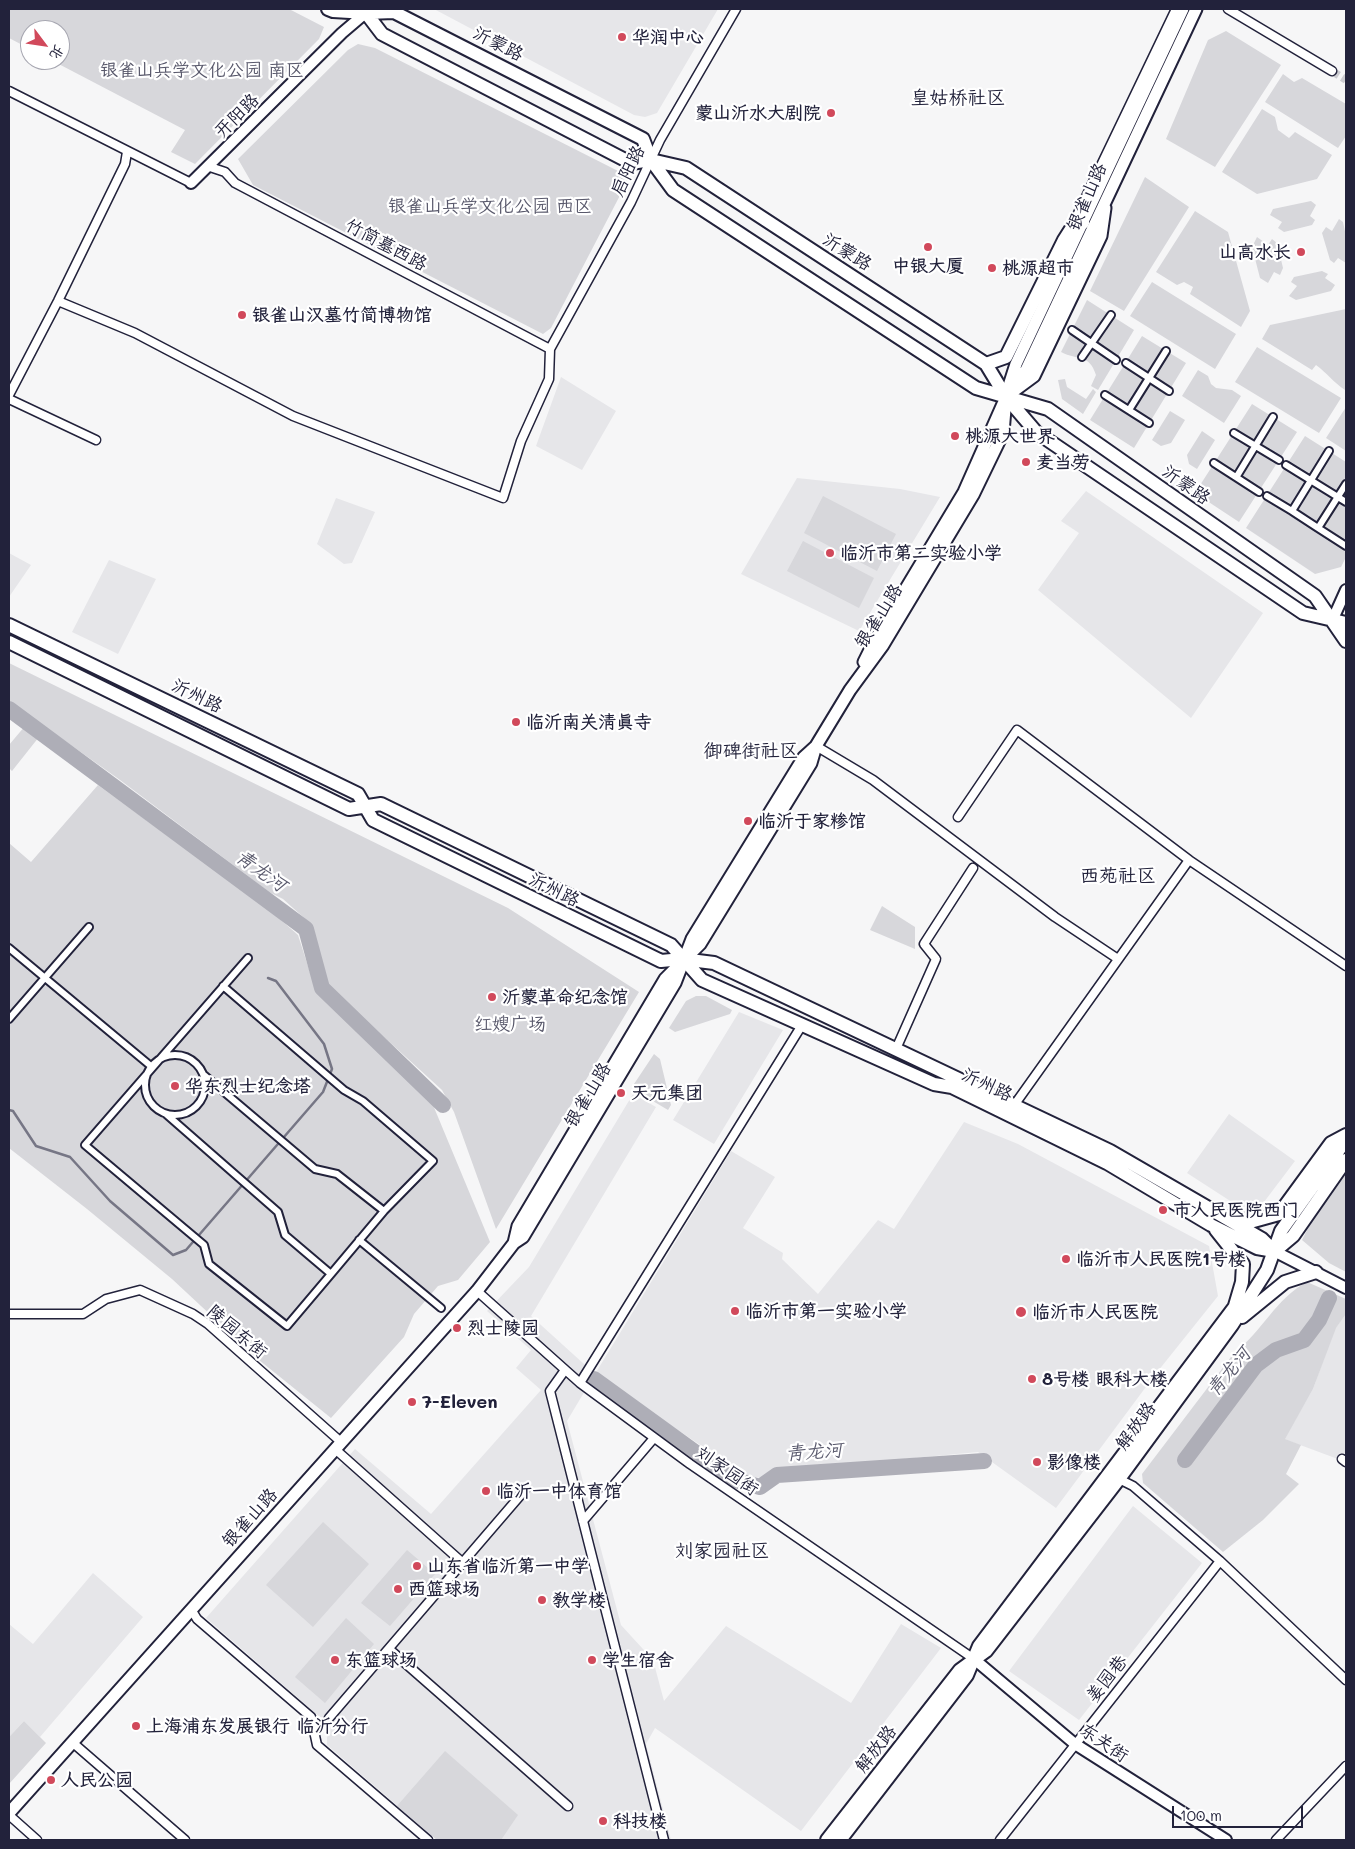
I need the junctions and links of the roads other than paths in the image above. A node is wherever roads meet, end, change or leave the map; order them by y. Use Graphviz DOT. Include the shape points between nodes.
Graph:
graph roads {
  1 [pos="328,9"];
  2 [pos="736,9"];
  3 [pos="1176,9"];
  4 [pos="1183,9"];
  5 [pos="1196,9"];
  6 [pos="1201,9"];
  7 [pos="1228,9"];
  8 [pos="367,10"];
  9 [pos="1332,71"];
  10 [pos="9,91"];
  11 [pos="127,152"];
  12 [pos="651,160"];
  13 [pos="210,167"];
  14 [pos="191,183"];
  15 [pos="1109,190"];
  16 [pos="1083,223"];
  17 [pos="1071,229"];
  18 [pos="1100,236"];
  19 [pos="58,301"];
  20 [pos="1111,315"];
  21 [pos="1072,330"];
  22 [pos="1092,344"];
  23 [pos="550,349"];
  24 [pos="1166,351"];
  25 [pos="1082,357"];
  26 [pos="1116,360"];
  27 [pos="1126,363"];
  28 [pos="986,364"];
  29 [pos="1148,378"];
  30 [pos="1168,391"];
  31 [pos="9,395"];
  32 [pos="1105,395"];
  33 [pos="1006,397"];
  34 [pos="9,399"];
  35 [pos="1128,410"];
  36 [pos="1273,418"];
  37 [pos="1149,423"];
  38 [pos="1234,433"];
  39 [pos="96,440"];
  40 [pos="1256,446"];
  41 [pos="1329,452"];
  42 [pos="1279,460"];
  43 [pos="1214,463"];
  44 [pos="1286,465"];
  45 [pos="1237,476"];
  46 [pos="1311,481"];
  47 [pos="1346,484"];
  48 [pos="1259,492"];
  49 [pos="1267,496"];
  50 [pos="1338,498"];
  51 [pos="1346,502"];
  52 [pos="1292,511"];
  53 [pos="1318,528"];
  54 [pos="1346,546"];
  55 [pos="1346,590"];
  56 [pos="1346,606"];
  57 [pos="1332,621"];
  58 [pos="1346,623"];
  59 [pos="9,625"];
  60 [pos="1346,641"];
  61 [pos="9,642"];
  62 [pos="816,746"];
  63 [pos="365,805"];
  64 [pos="958,817"];
  65 [pos="1189,860"];
  66 [pos="973,868"];
  67 [pos="89,927"];
  68 [pos="9,948"];
  69 [pos="248,958"];
  70 [pos="682,959"];
  71 [pos="1118,959"];
  72 [pos="1345,963"];
  73 [pos="45,978"];
  74 [pos="223,986"];
  75 [pos="9,1019"];
  76 [pos="802,1025"];
  77 [pos="896,1048"];
  78 [pos="152,1067"];
  79 [pos="204,1075"];
  80 [pos="1016,1104"];
  81 [pos="166,1114"];
  82 [pos="1346,1134"];
  83 [pos="1346,1140"];
  84 [pos="1346,1160"];
  85 [pos="1212,1209"];
  86 [pos="384,1211"];
  87 [pos="1211,1225"];
  88 [pos="359,1240"];
  89 [pos="1274,1251"];
  90 [pos="1316,1272"];
  91 [pos="331,1274"];
  92 [pos="1346,1288"];
  93 [pos="477,1291"];
  94 [pos="441,1308"];
  95 [pos="1234,1308"];
  96 [pos="9,1314"];
  97 [pos="1232,1326"];
  98 [pos="565,1370"];
  99 [pos="580,1383"];
  100 [pos="654,1438"];
  101 [pos="338,1446"];
  102 [pos="1119,1478"];
  103 [pos="525,1490"];
  104 [pos="583,1520"];
  105 [pos="1220,1561"];
  106 [pos="463,1563"];
  107 [pos="191,1610"];
  108 [pos="388,1649"];
  109 [pos="974,1659"];
  110 [pos="1346,1680"];
  111 [pos="328,1718"];
  112 [pos="72,1742"];
  113 [pos="1075,1744"];
  114 [pos="1346,1766"];
  115 [pos="568,1806"];
  116 [pos="9,1814"];
  117 [pos="37,1840"];
  118 [pos="185,1840"];
  119 [pos="428,1840"];
  120 [pos="664,1840"];
  121 [pos="828,1840"];
  122 [pos="840,1840"];
  123 [pos="1000,1840"];
  124 [pos="1226,1840"];
  125 [pos="1276,1840"];
  1 -- 8 [label="main road, 沂蒙路"];
  2 -- 12 [label="street, 启阳路"];
  3 -- 17 [label="street"];
  4 -- 16 [label="main road, 银雀山路"];
  5 -- 15 [label="main road, 银雀山路"];
  6 -- 18 [label="street" via="1109,205"];
  7 -- 9 [label="street"];
  8 -- 12 [label="main road, 沂蒙路" via="394,12 643,140"];
  8 -- 12 [label="main road, 沂蒙路" via="382,34 631,163"];
  8 -- 13 [label="street, 开阳路"];
  10 -- 11 [label="street"];
  11 -- 14 [label="street"];
  11 -- 19 [label="street" via="125,164"];
  12 -- 23 [label="street, 启阳路"];
  12 -- 28 [label="main road, 沂蒙路" via="686,168"];
  12 -- 33 [label="main road, 沂蒙路" via="673,190 976,388"];
  13 -- 14 [label="street, 开阳路"];
  13 -- 23 [label="street, 竹简墓西路" via="225,172 235,183"];
  15 -- 18 [label="main road"];
  15 -- 33 [label="main road, 银雀山路" via="1026,370"];
  16 -- 17 [label="main road"];
  16 -- 33 [label="main road, 银雀山路" via="1016,364"];
  17 -- 28 [label="main road" via="1011,350 1006,357"];
  18 -- 33 [label="main road" via="1034,376"];
  19 -- 23 [label="street" via="135,333 294,416 503,498 520,441 549,379"];
  19 -- 31 [label="street"];
  20 -- 22 [label="street"];
  21 -- 22 [label="street"];
  22 -- 25 [label="street"];
  22 -- 26 [label="street"];
  24 -- 29 [label="street"];
  27 -- 29 [label="street"];
  28 -- 33 [label="main road, 沂蒙路"];
  29 -- 30 [label="street"];
  29 -- 35 [label="street"];
  32 -- 35 [label="street"];
  33 -- 57 [label="main road, 沂蒙路" via="1036,432 1303,613"];
  33 -- 57 [label="main road, 沂蒙路" via="1048,409 1315,596"];
  33 -- 62 [label="main road, 银雀山路" via="964,492"];
  34 -- 39 [label="street"];
  35 -- 37 [label="street"];
  36 -- 40 [label="street"];
  38 -- 40 [label="street"];
  40 -- 42 [label="street"];
  40 -- 45 [label="street"];
  41 -- 46 [label="street"];
  43 -- 45 [label="street"];
  44 -- 46 [label="street"];
  45 -- 48 [label="street"];
  46 -- 50 [label="street"];
  46 -- 52 [label="street"];
  47 -- 50 [label="street"];
  49 -- 52 [label="street"];
  50 -- 51 [label="street"];
  50 -- 53 [label="street"];
  52 -- 53 [label="street"];
  53 -- 54 [label="street"];
  55 -- 57 [label="street"];
  56 -- 57 [label="street"];
  57 -- 58 [label="main road, 沂蒙路"];
  57 -- 60 [label="main road, 沂蒙路"];
  59 -- 63 [label="main road, 沂州路" via="358,794"];
  61 -- 63 [label="main road, 沂州路" via="349,809"];
  62 -- 70 [label="main road, 银雀山路" via="811,763 700,944"];
  62 -- 71 [label="street" via="873,780 1055,917"];
  63 -- 70 [label="main road, 沂州路" via="380,804 671,945"];
  63 -- 70 [label="main road, 沂州路" via="373,820 661,961"];
  64 -- 65 [label="street" via="1017,730"];
  65 -- 71 [label="street"];
  65 -- 72 [label="street"];
  66 -- 77 [label="street" via="924,944 936,958"];
  67 -- 73 [label="street"];
  68 -- 73 [label="street"];
  69 -- 74 [label="street"];
  70 -- 76 [label="main road, 沂州路" via="702,980"];
  70 -- 77 [label="main road, 沂州路" via="714,963"];
  70 -- 93 [label="main road, 银雀山路" via="665,979 518,1226 514,1243"];
  71 -- 80 [label="street"];
  73 -- 75 [label="street"];
  73 -- 78 [label="street"];
  74 -- 78 [label="street"];
  74 -- 86 [label="street" via="344,1090 364,1101 434,1161"];
  76 -- 87 [label="main road, 沂州路" via="997,1109 1107,1163"];
  76 -- 99 [label="street"];
  77 -- 80 [label="main road, 沂州路"];
  78 -- 79 [label="street" via="160,1060 177,1055 193,1061"];
  78 -- 81 [label="street" via="146,1083 147,1093 151,1102"];
  78 -- 91 [label="street" via="85,1145 204,1245 209,1264 287,1326"];
  79 -- 81 [label="street" via="205,1088 200,1102 185,1113"];
  79 -- 86 [label="street" via="316,1169 338,1174"];
  80 -- 85 [label="main road, 沂州路" via="1110,1151"];
  81 -- 91 [label="street" via="278,1212 285,1235"];
  82 -- 85 [label="main road" via="1331,1143 1279,1214 1250,1222"];
  83 -- 89 [label="main road, 解放路" via="1281,1230"];
  84 -- 89 [label="main road, 解放路" via="1293,1236"];
  85 -- 89 [label="main road, 沂州路" via="1262,1239"];
  86 -- 88 [label="street"];
  87 -- 89 [label="main road, 沂州路" via="1256,1248"];
  87 -- 95 [label="main road" via="1243,1264 1242,1282"];
  88 -- 91 [label="street"];
  88 -- 94 [label="street"];
  89 -- 90 [label="street, 沂州路"];
  89 -- 95 [label="main road, 解放路"];
  89 -- 97 [label="main road, 解放路" via="1267,1270"];
  90 -- 92 [label="street, 沂州路"];
  90 -- 97 [label="main road" via="1284,1282"];
  93 -- 98 [label="street, 刘家园街"];
  93 -- 101 [label="main road, 银雀山路"];
  95 -- 109 [label="main road, 解放路" via="979,1646"];
  96 -- 101 [label="street, 陵园东街" via="83,1314 106,1299 140,1290 208,1324"];
  97 -- 102 [label="main road, 解放路"];
  98 -- 99 [label="street, 刘家园街"];
  98 -- 104 [label="street" via="550,1391"];
  99 -- 100 [label="street, 刘家园街"];
  100 -- 104 [label="street"];
  100 -- 109 [label="street, 刘家园街"];
  101 -- 106 [label="street, 陵园东街"];
  101 -- 107 [label="main road, 银雀山路"];
  102 -- 105 [label="street" via="1133,1486"];
  102 -- 109 [label="main road, 解放路" via="986,1651"];
  103 -- 106 [label="street"];
  104 -- 120 [label="street"];
  105 -- 110 [label="street"];
  105 -- 113 [label="street, 姜园巷"];
  106 -- 108 [label="street"];
  107 -- 112 [label="main road, 银雀山路"];
  107 -- 119 [label="street" via="197,1619 311,1717 317,1745"];
  108 -- 111 [label="street"];
  108 -- 115 [label="street"];
  109 -- 113 [label="street, 东关街"];
  109 -- 121 [label="main road, 解放路" via="960,1670"];
  109 -- 122 [label="main road, 解放路" via="967,1675"];
  112 -- 116 [label="main road, 银雀山路"];
  112 -- 118 [label="street"];
  113 -- 123 [label="street, 姜园巷"];
  113 -- 124 [label="street, 东关街"];
  114 -- 125 [label="street"];
  116 -- 117 [label="street"];
}
